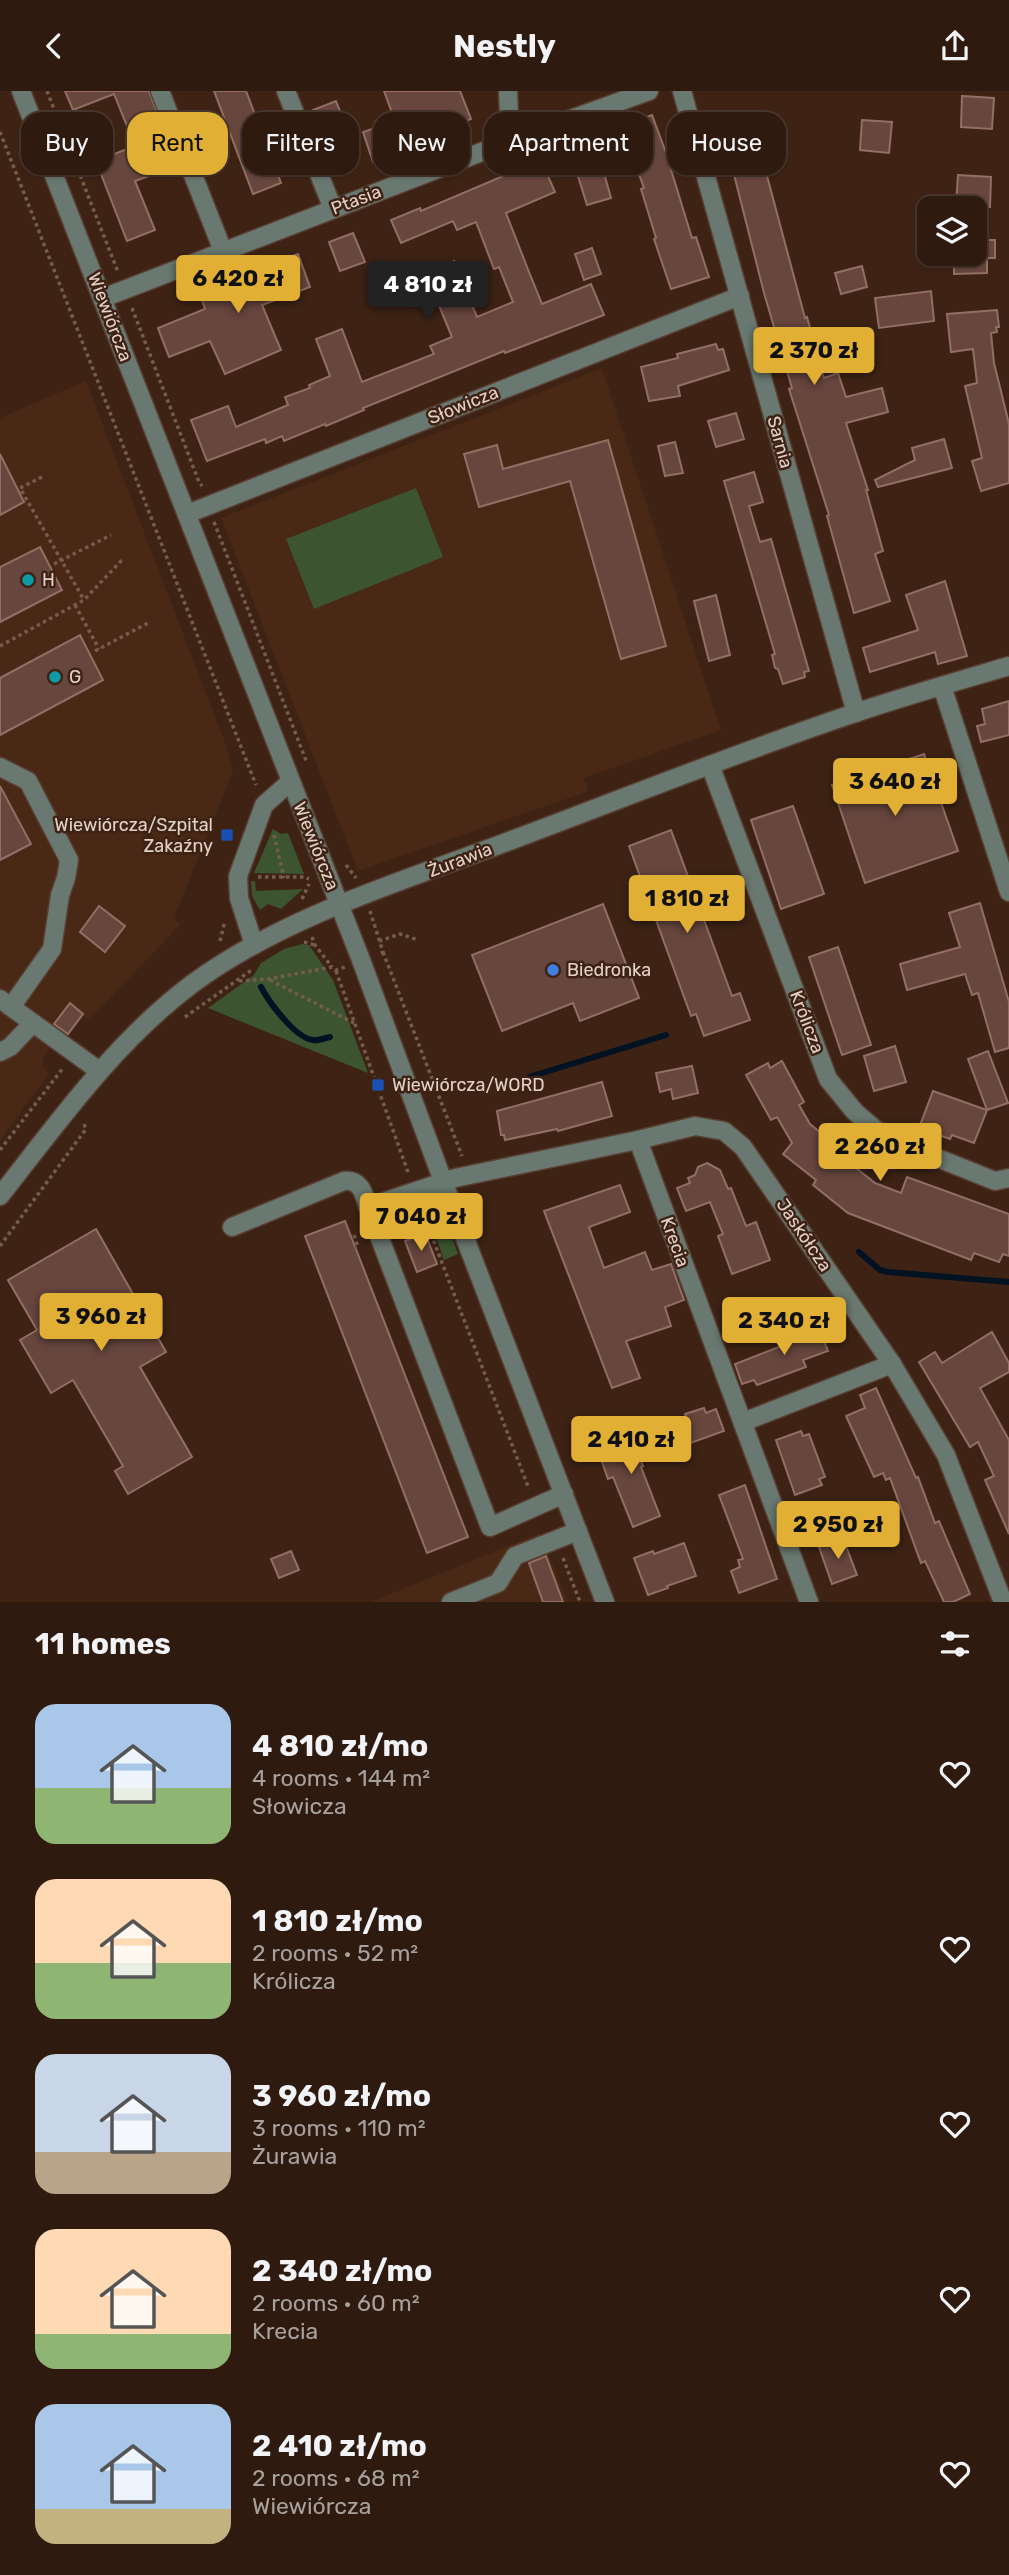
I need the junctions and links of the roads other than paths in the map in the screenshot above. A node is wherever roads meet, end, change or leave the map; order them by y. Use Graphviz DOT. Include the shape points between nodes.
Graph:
graph roads {
  1 [pos="21,91"];
  2 [pos="160,91"];
  3 [pos="286,91"];
  4 [pos="508,91"];
  5 [pos="649,91"];
  6 [pos="682,91"];
  7 [pos="509,112"];
  8 [pos="591,112"];
  9 [pos="484,151"];
  10 [pos="333,209"];
  11 [pos="223,251"];
  12 [pos="740,296"];
  13 [pos="103,298"];
  14 [pos="187,514"];
  15 [pos="1009,666"];
  16 [pos="942,686"];
  17 [pos="856,713"];
  18 [pos="710,765"];
  19 [pos="0,767"];
  20 [pos="290,782"];
  21 [pos="1009,892"];
  22 [pos="339,905"];
  23 [pos="254,945"];
  24 [pos="5,1003"];
  25 [pos="33,1023"];
  26 [pos="0,1052"];
  27 [pos="98,1070"];
  28 [pos="638,1140"];
  29 [pos="1009,1178"];
  30 [pos="443,1181"];
  31 [pos="0,1196"];
  32 [pos="368,1207"];
  33 [pos="232,1227"];
  34 [pos="892,1363"];
  35 [pos="743,1422"];
  36 [pos="564,1494"];
  37 [pos="578,1531"];
  38 [pos="451,1602"];
  39 [pos="606,1602"];
  40 [pos="809,1602"];
  41 [pos="1003,1602"];
  1 -- 13 [label="street, Wiewiórcza"];
  2 -- 11 [label="street"];
  3 -- 10 [label="street"];
  4 -- 7 [label="street"];
  5 -- 8 [label="street, Ptasia"];
  6 -- 12 [label="street, Sarnia"];
  9 -- 10 [label="street, Ptasia"];
  10 -- 11 [label="street, Ptasia"];
  11 -- 13 [label="street, Ptasia"];
  12 -- 14 [label="street, Słowicza"];
  12 -- 17 [label="street, Sarnia"];
  13 -- 14 [label="street, Wiewiórcza"];
  14 -- 20 [label="street, Wiewiórcza"];
  15 -- 16 [label="street, Żurawia"];
  16 -- 17 [label="street, Żurawia"];
  16 -- 21 [label="street"];
  17 -- 18 [label="street, Żurawia"];
  18 -- 22 [label="street, Żurawia"];
  18 -- 29 [label="street, Królicza" via="828,1079 876,1130 995,1181"];
  19 -- 24 [label="street" via="27,781 69,860 52,949"];
  20 -- 22 [label="street, Wiewiórcza"];
  20 -- 23 [label="street" via="264,805 238,876 239,898"];
  22 -- 23 [label="street, Żurawia"];
  22 -- 30 [label="street, Wiewiórcza"];
  23 -- 27 [label="street, Żurawia" via="175,998"];
  24 -- 25 [label="street"];
  25 -- 26 [label="street"];
  25 -- 27 [label="street"];
  27 -- 31 [label="street, Żurawia"];
  28 -- 30 [label="street, Jaskółcza"];
  28 -- 34 [label="street, Jaskółcza" via="695,1126 724,1131 743,1147"];
  28 -- 35 [label="street, Krecia"];
  30 -- 32 [label="street, Jaskółcza"];
  30 -- 36 [label="street, Wiewiórcza"];
  32 -- 33 [label="street" via="358,1183 351,1180"];
  32 -- 36 [label="street" via="490,1527"];
  34 -- 35 [label="street"];
  34 -- 41 [label="street, Jaskółcza" via="946,1455"];
  35 -- 40 [label="street, Krecia"];
  36 -- 37 [label="street, Wiewiórcza"];
  37 -- 38 [label="street" via="515,1556 499,1583"];
  37 -- 39 [label="street, Wiewiórcza"];
}
